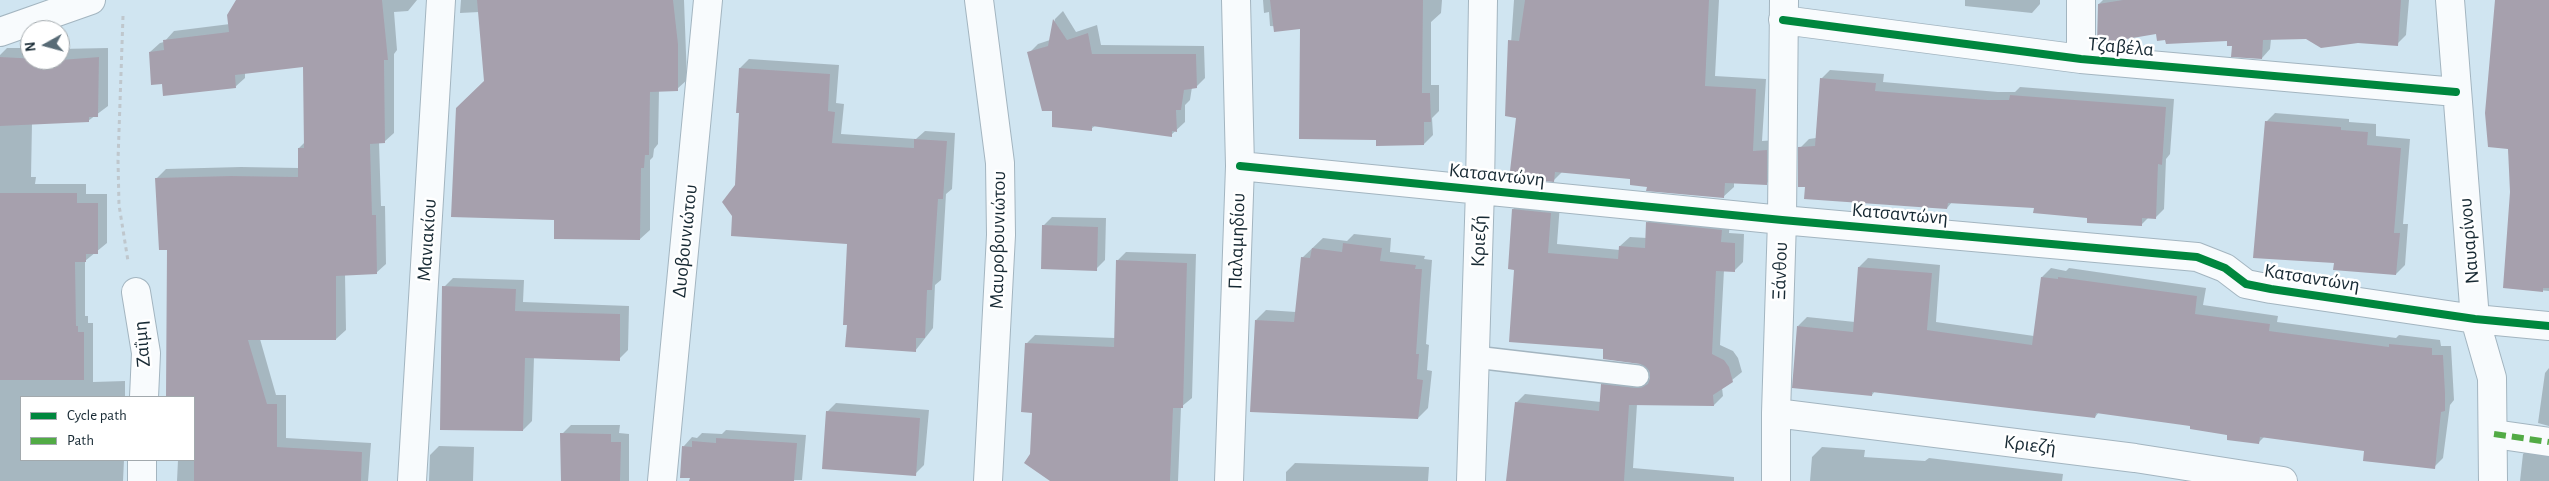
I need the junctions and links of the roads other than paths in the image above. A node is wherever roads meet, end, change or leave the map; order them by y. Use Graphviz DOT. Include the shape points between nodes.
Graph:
graph roads {
  1 [pos="91,0"];
  2 [pos="441,0"];
  3 [pos="708,0"];
  4 [pos="1236,0"];
  5 [pos="1483,0"];
  6 [pos="2081,0"];
  7 [pos="2450,0"];
  8 [pos="986,2"];
  9 [pos="1784,10"];
  10 [pos="0,32"];
  11 [pos="2081,60"];
  12 [pos="2456,92"];
  13 [pos="1240,166"];
  14 [pos="1480,189"];
  15 [pos="1782,220"];
  16 [pos="136,292"];
  17 [pos="2475,319"];
  18 [pos="2549,326"];
  19 [pos="1475,357"];
  20 [pos="1638,376"];
  21 [pos="144,396"];
  22 [pos="1776,413"];
  23 [pos="2494,434"];
  24 [pos="2549,442"];
  25 [pos="142,461"];
  26 [pos="142,481"];
  27 [pos="412,481"];
  28 [pos="662,481"];
  29 [pos="988,481"];
  30 [pos="1229,481"];
  31 [pos="1471,481"];
  32 [pos="1776,481"];
  33 [pos="2283,481"];
  34 [pos="2492,481"];
  1 -- 10 [label="street"];
  2 -- 27 [label="street, Μανιακίου"];
  3 -- 28 [label="street, Δυοβουνιώτου"];
  4 -- 13 [label="street, Παλαμηδίου"];
  5 -- 14 [label="street, Κριεζή"];
  6 -- 11 [label="street"];
  7 -- 12 [label="street, Ναυαρίνου"];
  8 -- 29 [label="street, Μαυροβουνιώτου" via="1000,163 1001,235"];
  9 -- 11 [label="street, Τζαβέλα"];
  9 -- 15 [label="street, Ξάνθου"];
  11 -- 12 [label="street, Τζαβέλα"];
  12 -- 17 [label="street, Ναυαρίνου"];
  13 -- 14 [label="street, Κατσαντώνη"];
  13 -- 30 [label="street, Παλαμηδίου"];
  14 -- 15 [label="street, Κατσαντώνη"];
  14 -- 19 [label="street, Κριεζή"];
  15 -- 17 [label="street, Κατσαντώνη" via="2197,257 2225,268 2246,284 2271,290"];
  15 -- 22 [label="street, Ξάνθου"];
  16 -- 21 [label="street, Ζαΐμη" via="146,353"];
  17 -- 18 [label="street, Κατσαντώνη"];
  17 -- 23 [label="street, Ναυαρίνου" via="2492,378"];
  19 -- 20 [label="lane"];
  19 -- 31 [label="street, Κριεζή"];
  22 -- 32 [label="street, Ξάνθου"];
  22 -- 33 [label="street, Κριεζή" via="2135,458"];
  23 -- 24 [label="street"];
  23 -- 34 [label="street, Ναυαρίνου"];
  25 -- 26 [label="street"];
}
